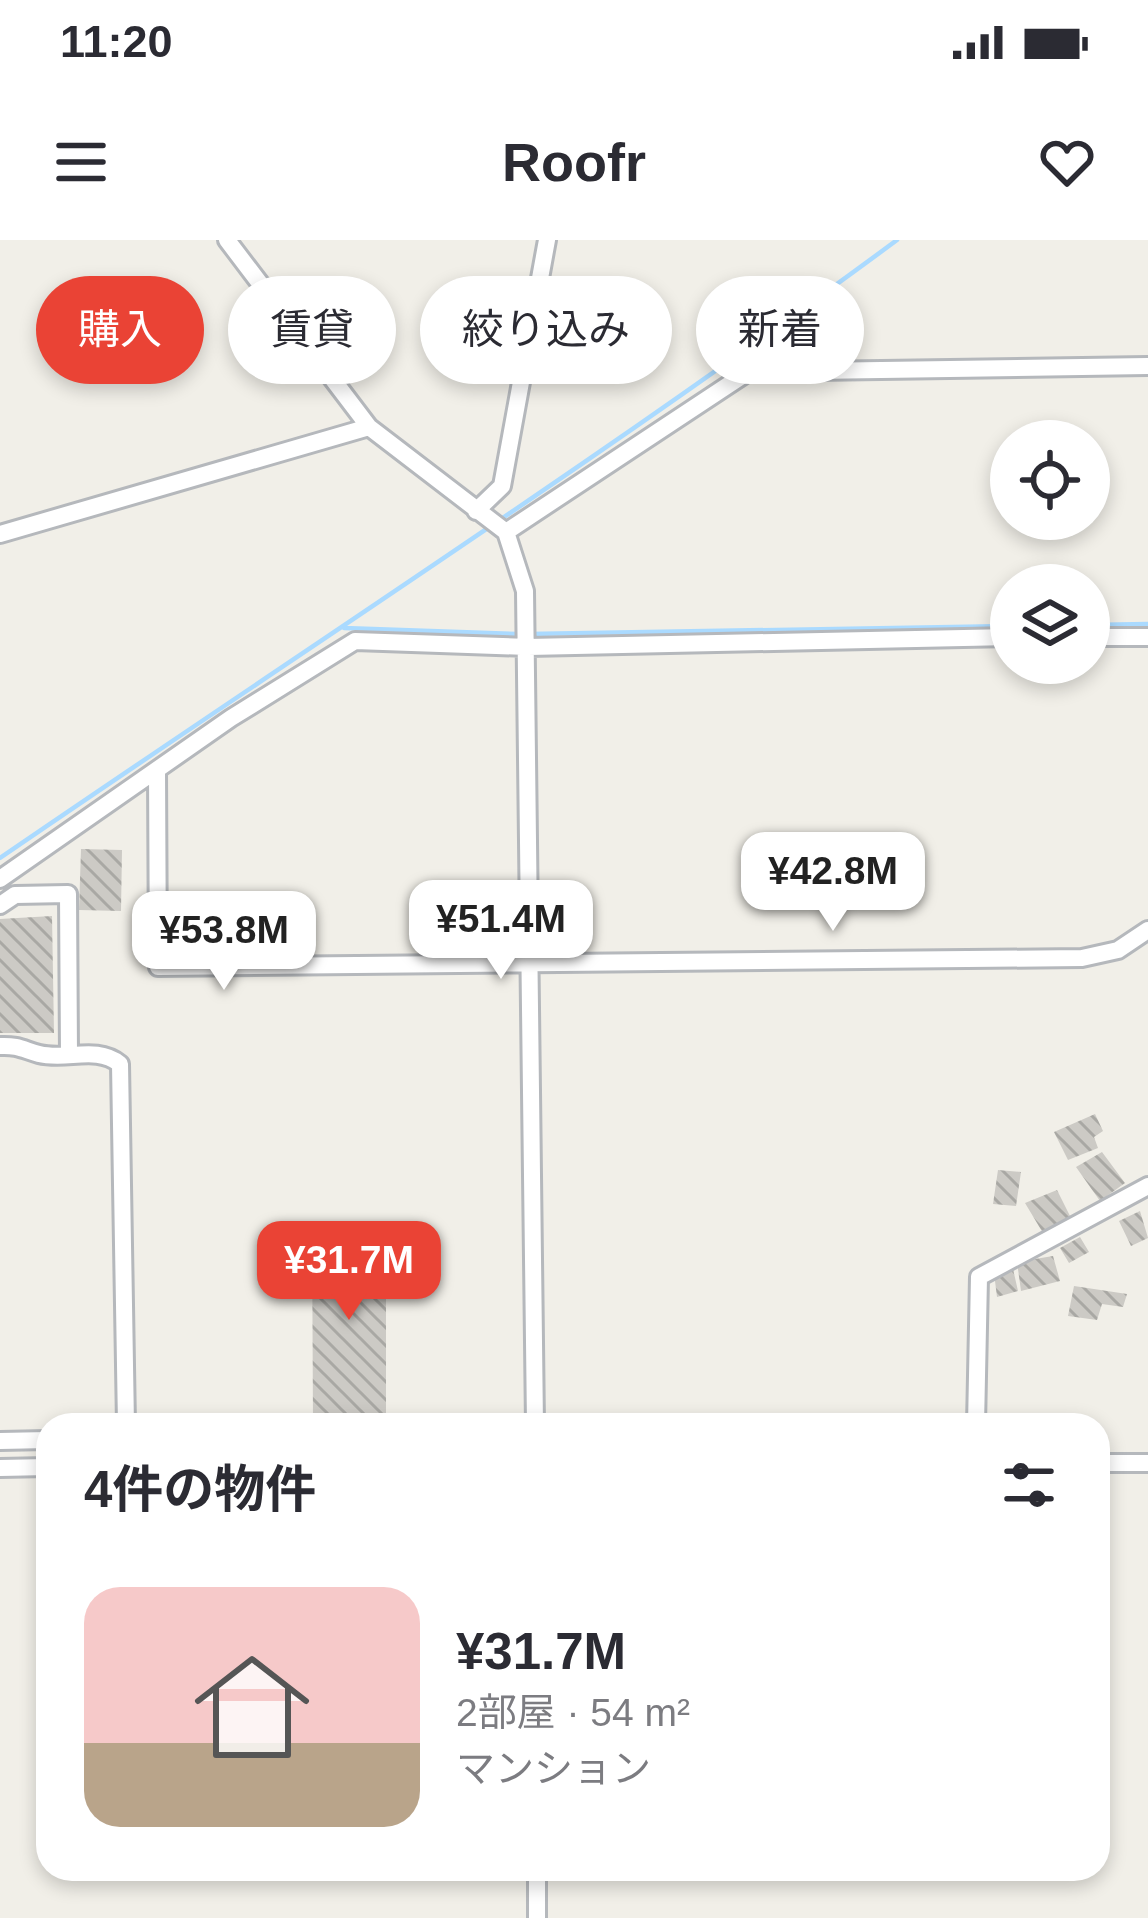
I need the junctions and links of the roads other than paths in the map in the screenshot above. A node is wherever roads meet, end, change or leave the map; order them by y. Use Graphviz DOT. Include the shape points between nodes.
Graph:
graph roads {
  1 [pos="227,240"];
  2 [pos="547,240"];
  3 [pos="1148,367"];
  4 [pos="368,427"];
  5 [pos="476,512"];
  6 [pos="506,532"];
  7 [pos="0,534"];
  8 [pos="1148,637"];
  9 [pos="990,638"];
  10 [pos="1110,638"];
  11 [pos="528,647"];
  12 [pos="157,771"];
  13 [pos="0,879"];
  14 [pos="0,905"];
  15 [pos="1148,930"];
  16 [pos="527,964"];
  17 [pos="0,1046"];
  18 [pos="69,1054"];
  19 [pos="1148,1186"];
  20 [pos="126,1413"];
  21 [pos="535,1413"];
  22 [pos="976,1413"];
  23 [pos="36,1440"];
  24 [pos="0,1441"];
  25 [pos="1110,1463"];
  26 [pos="1148,1463"];
  27 [pos="36,1467"];
  28 [pos="0,1468"];
  29 [pos="537,1881"];
  30 [pos="537,1918"];
  1 -- 4 [label="street"];
  2 -- 5 [label="street" via="502,486"];
  3 -- 6 [label="street" via="748,372"];
  4 -- 5 [label="street"];
  4 -- 7 [label="street"];
  5 -- 6 [label="street"];
  6 -- 11 [label="street" via="525,592"];
  8 -- 10 [label="street"];
  9 -- 11 [label="street"];
  11 -- 12 [label="street" via="355,641"];
  11 -- 16 [label="street"];
  12 -- 13 [label="street"];
  12 -- 16 [label="street" via="158,968"];
  14 -- 18 [label="street" via="15,895 68,894"];
  15 -- 16 [label="street" via="1118,950 1082,958"];
  16 -- 21 [label="street"];
  17 -- 18 [label="street"];
  18 -- 20 [label="street" via="108,1055 120,1064"];
  19 -- 22 [label="street" via="979,1277"];
  23 -- 24 [label="street"];
  25 -- 26 [label="street"];
  27 -- 28 [label="street"];
  29 -- 30 [label="street"];
}
